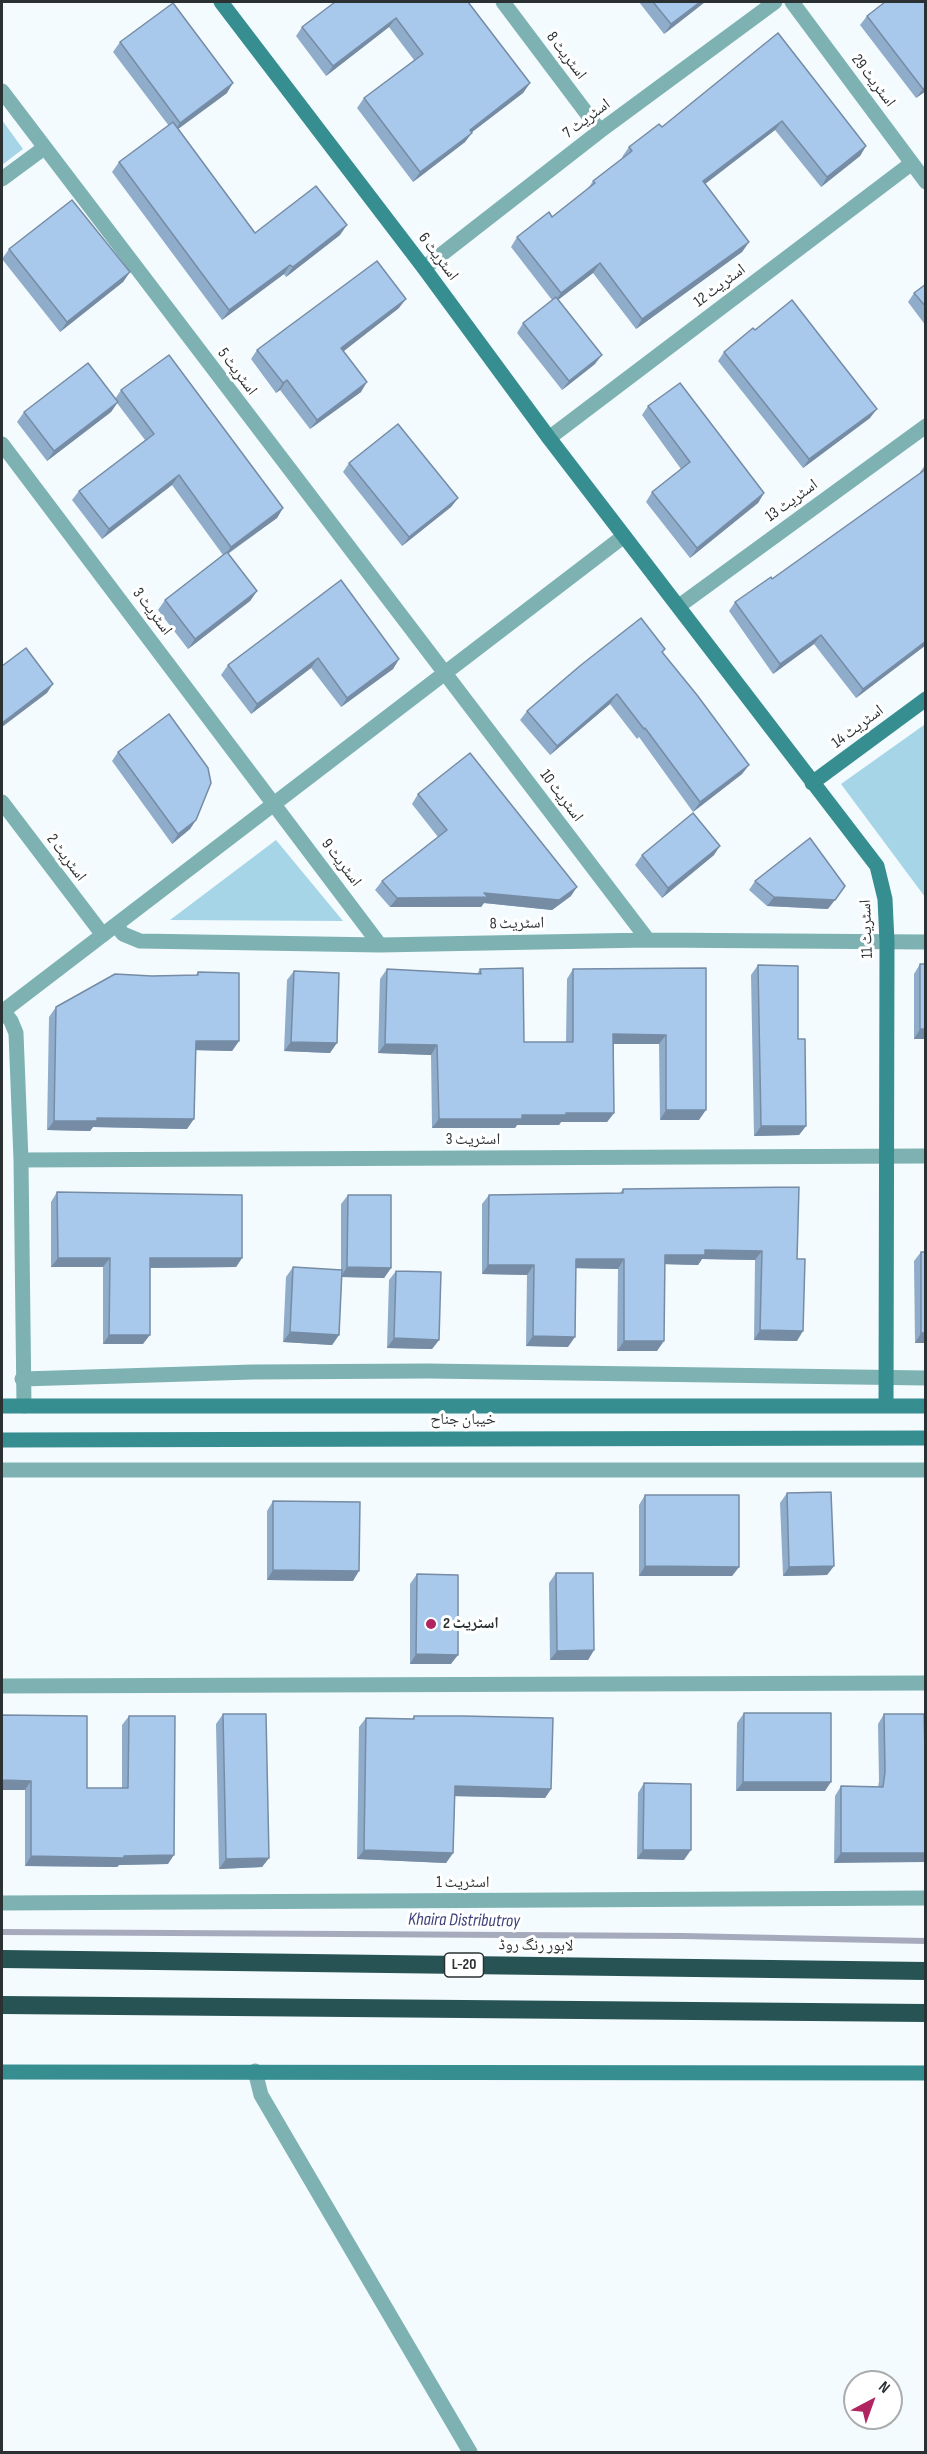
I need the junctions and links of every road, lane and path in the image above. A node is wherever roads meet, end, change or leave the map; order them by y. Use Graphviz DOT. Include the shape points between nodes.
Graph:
graph roads {
  1 [pos="221,2"];
  2 [pos="503,2"];
  3 [pos="775,2"];
  4 [pos="792,2"];
  5 [pos="2,92"];
  6 [pos="600,131"];
  7 [pos="44,148"];
  8 [pos="912,163"];
  9 [pos="2,179"];
  10 [pos="926,182"];
  11 [pos="424,268"];
  12 [pos="926,426"];
  13 [pos="549,438"];
  14 [pos="2,444"];
  15 [pos="624,536"];
  16 [pos="679,606"];
  17 [pos="445,674"];
  18 [pos="926,699"];
  19 [pos="812,783"];
  20 [pos="2,802"];
  21 [pos="273,802"];
  22 [pos="116,925"];
  23 [pos="103,935"];
  24 [pos="648,940"];
  25 [pos="887,942"];
  26 [pos="926,942"];
  27 [pos="380,945"];
  28 [pos="2,1012"];
  29 [pos="885,1156"];
  30 [pos="926,1156"];
  31 [pos="21,1160"];
  32 [pos="886,1377"];
  33 [pos="926,1378"];
  34 [pos="22,1379"];
  35 [pos="2,1406"];
  36 [pos="24,1406"];
  37 [pos="886,1406"];
  38 [pos="926,1406"];
  39 [pos="926,1438"];
  40 [pos="2,1440"];
  41 [pos="2,1470"];
  42 [pos="926,1470"];
  43 [pos="926,1683"];
  44 [pos="2,1686"];
  45 [pos="926,1898"];
  46 [pos="2,1903"];
  47 [pos="2,1959"];
  48 [pos="926,1971"];
  49 [pos="2,2005"];
  50 [pos="926,2013"];
  51 [pos="2,2072"];
  52 [pos="255,2072"];
  53 [pos="926,2073"];
  54 [pos="470,2452"];
  1 -- 11 [label="street, اسٹریٹ 6"];
  2 -- 6 [label="street, اسٹریٹ 8"];
  3 -- 6 [label="street, اسٹریٹ 7"];
  4 -- 8 [label="street, اسٹریٹ 29"];
  5 -- 7 [label="street, اسٹریٹ 5"];
  6 -- 11 [label="street, اسٹریٹ 7"];
  7 -- 9 [label="street"];
  7 -- 17 [label="street, اسٹریٹ 5"];
  8 -- 10 [label="street, اسٹریٹ 29"];
  8 -- 13 [label="street, اسٹریٹ 12"];
  11 -- 13 [label="street, اسٹریٹ 6"];
  12 -- 16 [label="street, اسٹریٹ 13"];
  13 -- 15 [label="street, اسٹریٹ 6"];
  14 -- 21 [label="street, اسٹریٹ 3"];
  15 -- 16 [label="street, اسٹریٹ 11"];
  15 -- 17 [label="street"];
  16 -- 19 [label="street, اسٹریٹ 11"];
  17 -- 21 [label="street"];
  17 -- 24 [label="street, اسٹریٹ 10"];
  18 -- 19 [label="street, اسٹریٹ 14"];
  19 -- 25 [label="street, اسٹریٹ 11" via="877,866 885,899"];
  20 -- 23 [label="street, اسٹریٹ 2"];
  21 -- 22 [label="street"];
  21 -- 27 [label="street, اسٹریٹ 9"];
  22 -- 23 [label="street"];
  22 -- 27 [label="street, اسٹریٹ 8" via="140,941"];
  23 -- 28 [label="street"];
  24 -- 25 [label="street, اسٹریٹ 8"];
  24 -- 27 [label="street, اسٹریٹ 8"];
  25 -- 26 [label="street, اسٹریٹ 8"];
  25 -- 29 [label="street, اسٹریٹ 11"];
  28 -- 31 [label="street" via="16,1033"];
  29 -- 30 [label="street, اسٹریٹ 3"];
  29 -- 31 [label="street, اسٹریٹ 3"];
  29 -- 32 [label="street, اسٹریٹ 11"];
  31 -- 34 [label="street"];
  32 -- 33 [label="street"];
  32 -- 34 [label="street" via="405,1371"];
  32 -- 37 [label="street, اسٹریٹ 11"];
  34 -- 36 [label="street"];
  35 -- 36 [label="street, خیبان جناح"];
  36 -- 37 [label="street, خیبان جناح"];
  37 -- 38 [label="street, خیبان جناح"];
  39 -- 40 [label="street, خیبان جناح"];
  41 -- 42 [label="street"];
  43 -- 44 [label="street"];
  45 -- 46 [label="street, اسٹریٹ 1"];
  47 -- 48 [label="highway, لاہور رنگ روڈ / L-20"];
  49 -- 50 [label="highway"];
  51 -- 52 [label="street"];
  52 -- 53 [label="street"];
  52 -- 54 [label="street" via="261,2096"];
}
